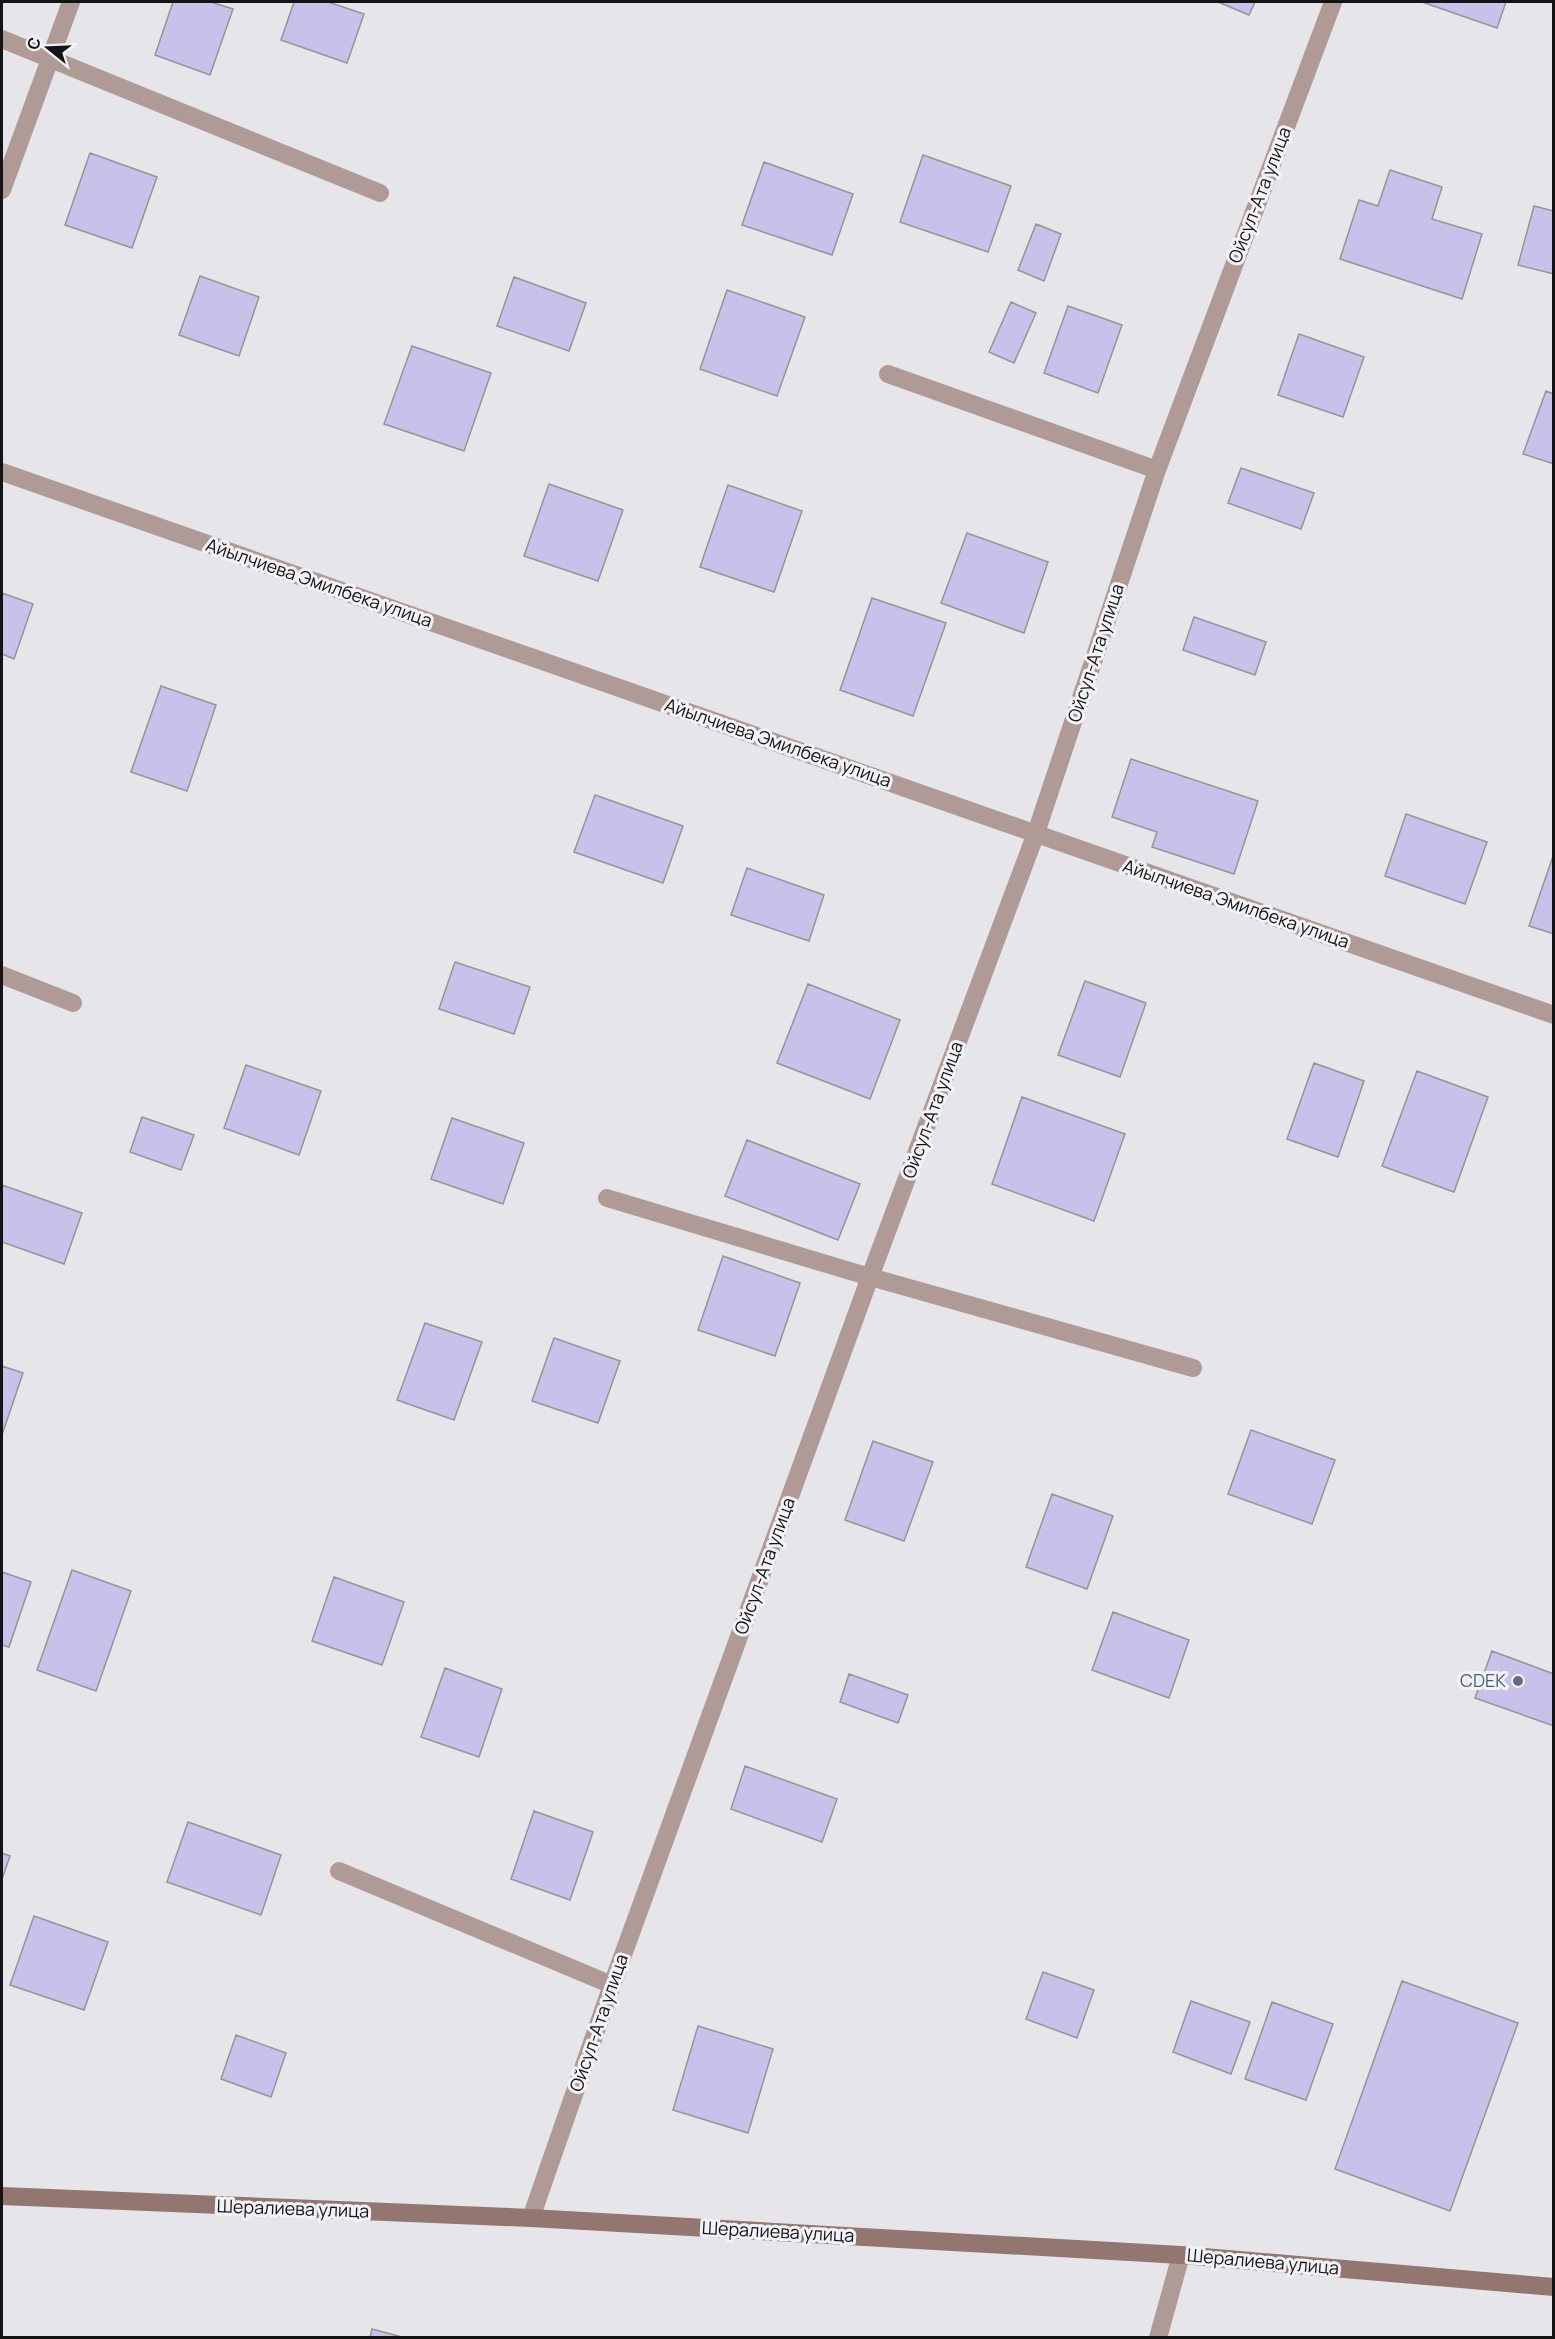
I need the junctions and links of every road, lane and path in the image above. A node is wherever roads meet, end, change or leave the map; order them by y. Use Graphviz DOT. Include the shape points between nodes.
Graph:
graph roads {
  1 [pos="71,2"];
  2 [pos="1332,2"];
  3 [pos="2,39"];
  4 [pos="50,58"];
  5 [pos="2,190"];
  6 [pos="380,193"];
  7 [pos="888,374"];
  8 [pos="1156,470"];
  9 [pos="2,472"];
  10 [pos="1036,833"];
  11 [pos="2,975"];
  12 [pos="73,1003"];
  13 [pos="1554,1015"];
  14 [pos="607,1198"];
  15 [pos="870,1277"];
  16 [pos="1193,1368"];
  17 [pos="339,1871"];
  18 [pos="612,1985"];
  19 [pos="2,2196"];
  20 [pos="531,2218"];
  21 [pos="1181,2255"];
  22 [pos="1554,2287"];
  23 [pos="1158,2337"];
  1 -- 4 [label="street"];
  2 -- 8 [label="street, Ойсул-Ата улица"];
  3 -- 4 [label="street"];
  4 -- 5 [label="street"];
  4 -- 6 [label="street"];
  7 -- 8 [label="street"];
  8 -- 10 [label="street, Ойсул-Ата улица"];
  9 -- 10 [label="street, Айылчиева Эмилбека улица"];
  10 -- 13 [label="street, Айылчиева Эмилбека улица"];
  10 -- 15 [label="street, Ойсул-Ата улица"];
  11 -- 12 [label="street"];
  14 -- 15 [label="street"];
  15 -- 16 [label="street"];
  15 -- 18 [label="street, Ойсул-Ата улица"];
  17 -- 18 [label="street"];
  18 -- 20 [label="street, Ойсул-Ата улица"];
  19 -- 20 [label="street, Шералиева улица"];
  20 -- 21 [label="street, Шералиева улица"];
  21 -- 22 [label="street, Шералиева улица"];
  21 -- 23 [label="street"];
}
